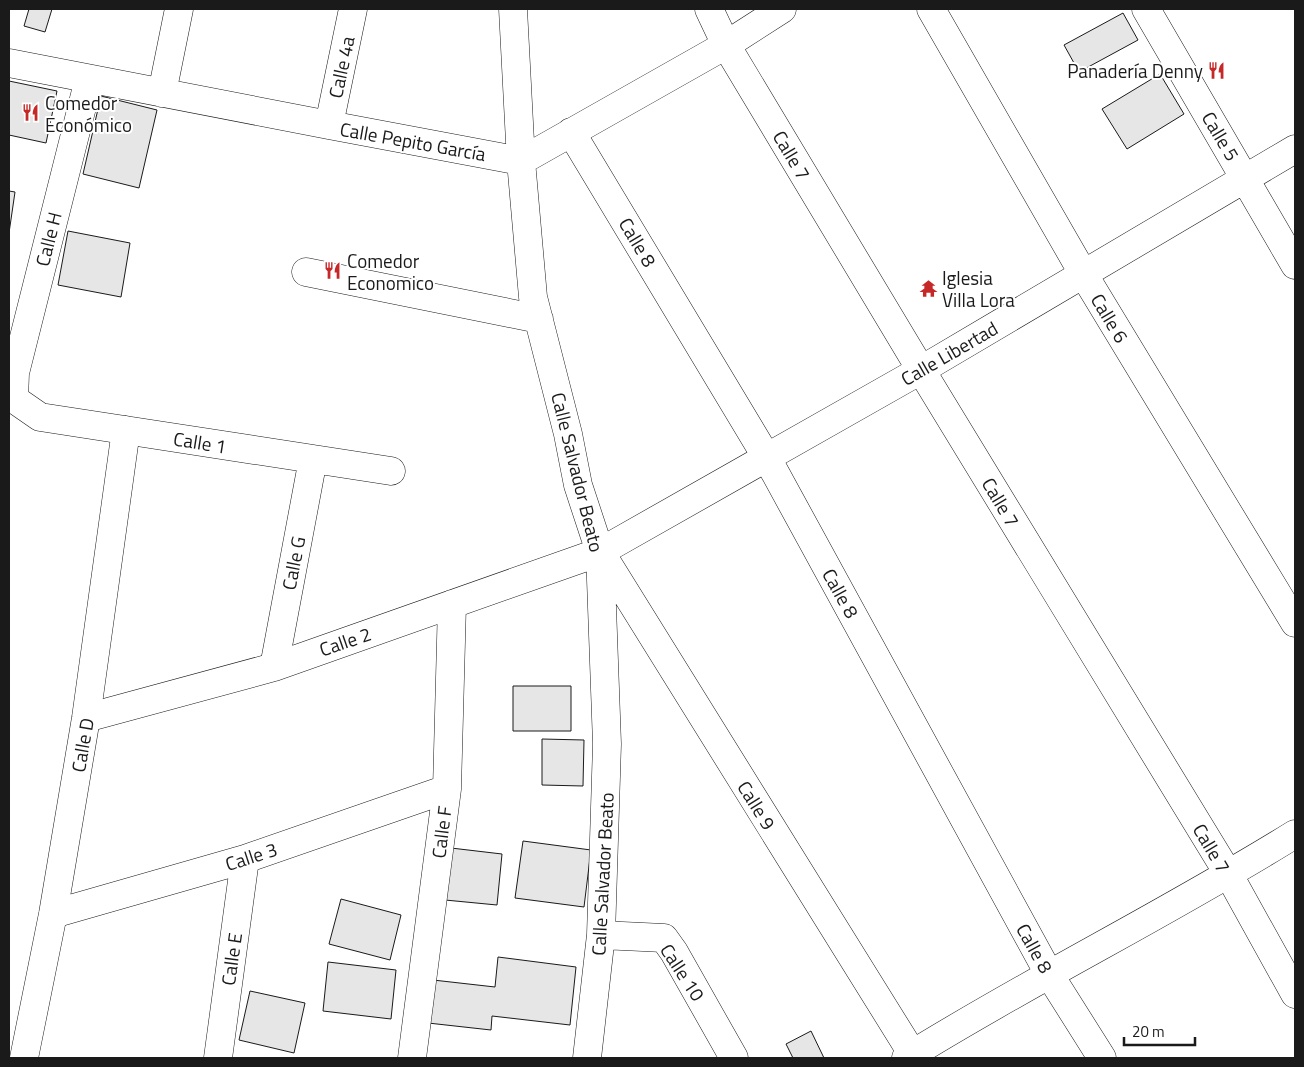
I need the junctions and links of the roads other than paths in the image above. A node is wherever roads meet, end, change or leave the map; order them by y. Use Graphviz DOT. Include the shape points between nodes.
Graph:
graph roads {
  1 [pos="179,9"];
  2 [pos="353,9"];
  3 [pos="513,9"];
  4 [pos="709,9"];
  5 [pos="782,9"];
  6 [pos="931,9"];
  7 [pos="1146,9"];
  8 [pos="726,45"];
  9 [pos="9,63"];
  10 [pos="89,78"];
  11 [pos="162,93"];
  12 [pos="329,125"];
  13 [pos="572,132"];
  14 [pos="1295,150"];
  15 [pos="521,160"];
  16 [pos="1246,178"];
  17 [pos="1295,265"];
  18 [pos="306,272"];
  19 [pos="1084,275"];
  20 [pos="539,319"];
  21 [pos="921,370"];
  22 [pos="14,399"];
  23 [pos="126,430"];
  24 [pos="767,458"];
  25 [pos="313,459"];
  26 [pos="391,471"];
  27 [pos="600,552"];
  28 [pos="452,604"];
  29 [pos="1295,623"];
  30 [pos="274,667"];
  31 [pos="86,718"];
  32 [pos="447,789"];
  33 [pos="1295,834"];
  34 [pos="245,859"];
  35 [pos="1229,875"];
  36 [pos="53,914"];
  37 [pos="601,934"];
  38 [pos="1049,974"];
  39 [pos="1295,994"];
  40 [pos="19,1051"];
  41 [pos="911,1057"];
  42 [pos="218,1058"];
  43 [pos="412,1058"];
  44 [pos="587,1058"];
  45 [pos="734,1058"];
  46 [pos="1102,1058"];
  1 -- 11 [label="street"];
  2 -- 12 [label="street, Calle 4a"];
  3 -- 15 [label="street, Calle Salvador Beato"];
  4 -- 8 [label="street, Calle 7"];
  5 -- 8 [label="street"];
  6 -- 19 [label="street, Calle 6"];
  7 -- 16 [label="street, Calle 5"];
  8 -- 13 [label="street"];
  8 -- 21 [label="street, Calle 7"];
  9 -- 10 [label="street, Calle Pepito García"];
  10 -- 11 [label="street, Calle Pepito García"];
  10 -- 22 [label="street, Calle H" via="14,373"];
  11 -- 12 [label="street, Calle Pepito García"];
  12 -- 15 [label="street, Calle Pepito García"];
  13 -- 15 [label="street"];
  13 -- 24 [label="street, Calle 8"];
  14 -- 16 [label="street, Calle Libertad"];
  15 -- 20 [label="street, Calle Salvador Beato" via="533,297"];
  16 -- 17 [label="street, Calle 5"];
  16 -- 19 [label="street, Calle Libertad"];
  18 -- 20 [label="street"];
  19 -- 21 [label="street, Calle Libertad"];
  19 -- 29 [label="street, Calle 6"];
  20 -- 27 [label="street, Calle Salvador Beato" via="578,485"];
  21 -- 24 [label="street, Calle Libertad"];
  21 -- 35 [label="street, Calle 7"];
  22 -- 23 [label="street, Calle 1" via="40,417"];
  23 -- 25 [label="street, Calle 1"];
  23 -- 31 [label="street, Calle D"];
  24 -- 27 [label="street, Calle Libertad"];
  24 -- 38 [label="street, Calle 8"];
  25 -- 26 [label="street, Calle 1"];
  25 -- 30 [label="street, Calle G"];
  27 -- 28 [label="street, Calle 2"];
  27 -- 37 [label="street, Calle Salvador Beato" via="607,744"];
  27 -- 41 [label="street, Calle 9"];
  28 -- 30 [label="street, Calle 2"];
  28 -- 32 [label="street, Calle F"];
  30 -- 31 [label="street, Calle 2"];
  31 -- 36 [label="street, Calle D"];
  32 -- 34 [label="street, Calle 3"];
  32 -- 43 [label="street, Calle F"];
  33 -- 35 [label="street"];
  34 -- 36 [label="street, Calle 3"];
  34 -- 42 [label="street, Calle E"];
  35 -- 38 [label="street"];
  35 -- 39 [label="street, Calle 7"];
  36 -- 40 [label="street, Calle D"];
  37 -- 44 [label="street, Calle Salvador Beato"];
  37 -- 45 [label="street, Calle 10" via="664,938"];
  38 -- 41 [label="street"];
  38 -- 46 [label="street, Calle 8"];
}
